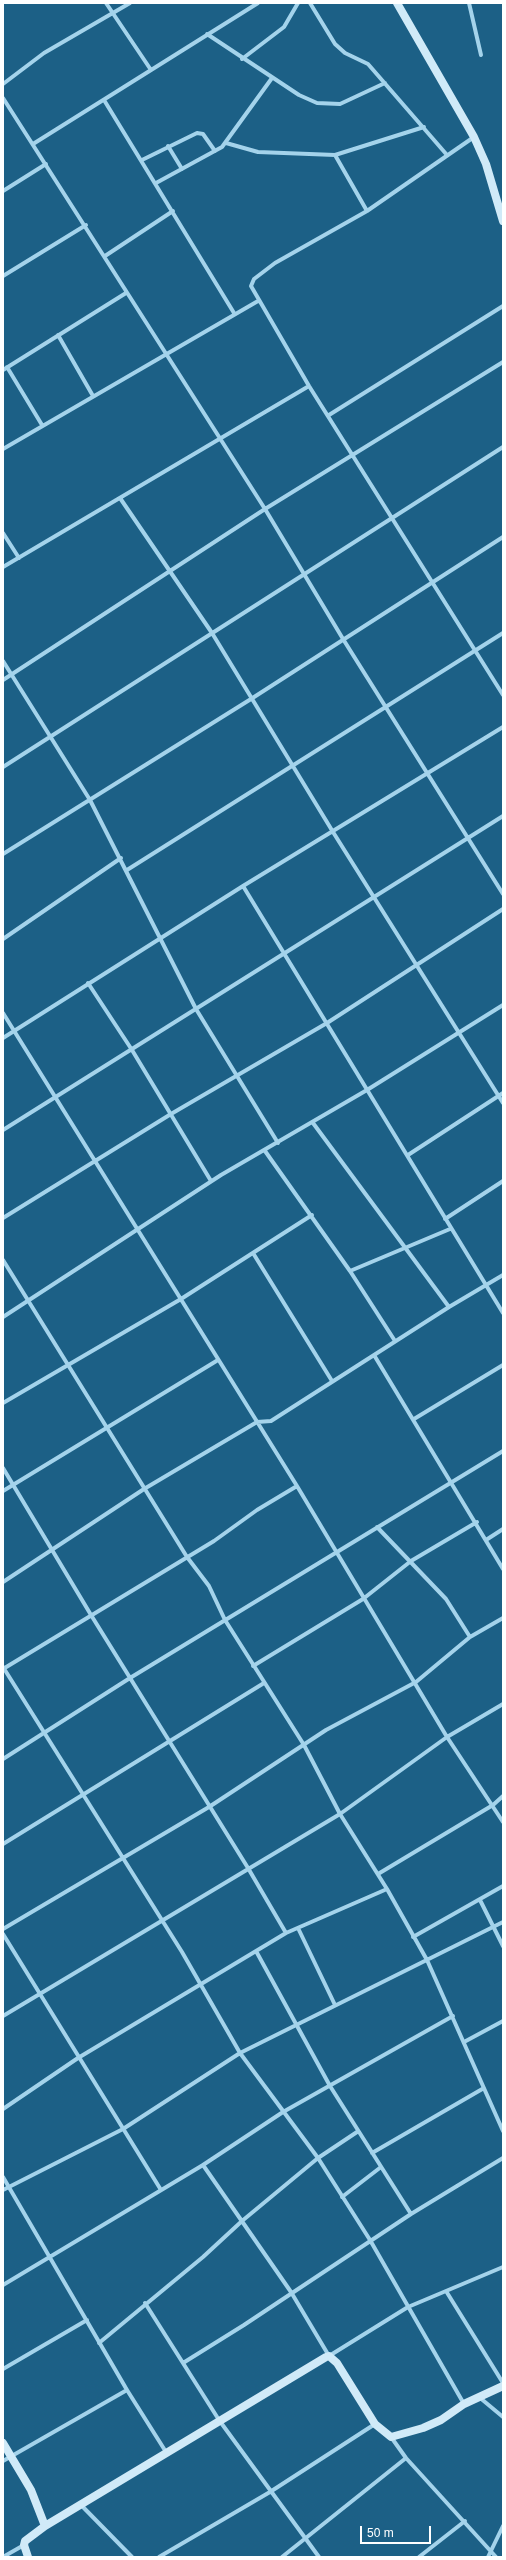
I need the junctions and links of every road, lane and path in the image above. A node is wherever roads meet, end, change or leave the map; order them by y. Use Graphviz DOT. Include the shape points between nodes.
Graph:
graph roads {
  1 [pos="106,3"];
  2 [pos="130,3"];
  3 [pos="258,3"];
  4 [pos="298,3"];
  5 [pos="310,3"];
  6 [pos="397,3"];
  7 [pos="469,3"];
  8 [pos="113,13"];
  9 [pos="207,34"];
  10 [pos="481,55"];
  11 [pos="242,59"];
  12 [pos="152,70"];
  13 [pos="272,78"];
  14 [pos="385,83"];
  15 [pos="3,84"];
  16 [pos="3,98"];
  17 [pos="104,100"];
  18 [pos="424,127"];
  19 [pos="474,138"];
  20 [pos="226,143"];
  21 [pos="33,144"];
  22 [pos="168,146"];
  23 [pos="215,151"];
  24 [pos="447,155"];
  25 [pos="335,156"];
  26 [pos="142,160"];
  27 [pos="46,164"];
  28 [pos="182,169"];
  29 [pos="156,184"];
  30 [pos="3,191"];
  31 [pos="367,211"];
  32 [pos="173,212"];
  33 [pos="503,221"];
  34 [pos="86,225"];
  35 [pos="105,256"];
  36 [pos="3,276"];
  37 [pos="126,293"];
  38 [pos="258,301"];
  39 [pos="503,306"];
  40 [pos="234,313"];
  41 [pos="58,335"];
  42 [pos="165,355"];
  43 [pos="503,362"];
  44 [pos="8,367"];
  45 [pos="3,370"];
  46 [pos="309,386"];
  47 [pos="93,396"];
  48 [pos="329,415"];
  49 [pos="42,425"];
  50 [pos="220,440"];
  51 [pos="503,447"];
  52 [pos="3,449"];
  53 [pos="353,455"];
  54 [pos="120,498"];
  55 [pos="265,509"];
  56 [pos="391,517"];
  57 [pos="3,533"];
  58 [pos="503,537"];
  59 [pos="19,558"];
  60 [pos="3,567"];
  61 [pos="169,570"];
  62 [pos="304,573"];
  63 [pos="434,582"];
  64 [pos="212,633"];
  65 [pos="503,633"];
  66 [pos="343,639"];
  67 [pos="476,650"];
  68 [pos="3,661"];
  69 [pos="12,675"];
  70 [pos="3,680"];
  71 [pos="503,695"];
  72 [pos="251,699"];
  73 [pos="386,706"];
  74 [pos="503,727"];
  75 [pos="51,738"];
  76 [pos="292,766"];
  77 [pos="3,767"];
  78 [pos="426,772"];
  79 [pos="90,800"];
  80 [pos="503,816"];
  81 [pos="332,832"];
  82 [pos="467,838"];
  83 [pos="3,854"];
  84 [pos="121,858"];
  85 [pos="127,870"];
  86 [pos="243,886"];
  87 [pos="503,894"];
  88 [pos="374,897"];
  89 [pos="503,909"];
  90 [pos="3,938"];
  91 [pos="160,939"];
  92 [pos="285,953"];
  93 [pos="416,964"];
  94 [pos="88,983"];
  95 [pos="503,1005"];
  96 [pos="196,1010"];
  97 [pos="3,1013"];
  98 [pos="327,1022"];
  99 [pos="15,1031"];
  100 [pos="458,1032"];
  101 [pos="3,1038"];
  102 [pos="132,1050"];
  103 [pos="236,1077"];
  104 [pos="367,1090"];
  105 [pos="503,1093"];
  106 [pos="498,1096"];
  107 [pos="56,1098"];
  108 [pos="503,1103"];
  109 [pos="170,1114"];
  110 [pos="313,1123"];
  111 [pos="3,1130"];
  112 [pos="278,1143"];
  113 [pos="265,1151"];
  114 [pos="408,1155"];
  115 [pos="97,1161"];
  116 [pos="503,1181"];
  117 [pos="211,1182"];
  118 [pos="312,1215"];
  119 [pos="3,1218"];
  120 [pos="445,1219"];
  121 [pos="450,1229"];
  122 [pos="136,1230"];
  123 [pos="405,1248"];
  124 [pos="253,1253"];
  125 [pos="3,1260"];
  126 [pos="350,1271"];
  127 [pos="503,1276"];
  128 [pos="487,1286"];
  129 [pos="181,1299"];
  130 [pos="28,1301"];
  131 [pos="449,1307"];
  132 [pos="503,1313"];
  133 [pos="3,1317"];
  134 [pos="395,1341"];
  135 [pos="374,1355"];
  136 [pos="218,1360"];
  137 [pos="66,1365"];
  138 [pos="503,1365"];
  139 [pos="332,1381"];
  140 [pos="3,1403"];
  141 [pos="414,1418"];
  142 [pos="257,1422"];
  143 [pos="106,1427"];
  144 [pos="503,1451"];
  145 [pos="3,1468"];
  146 [pos="453,1482"];
  147 [pos="13,1485"];
  148 [pos="297,1486"];
  149 [pos="144,1489"];
  150 [pos="3,1491"];
  151 [pos="477,1522"];
  152 [pos="377,1527"];
  153 [pos="503,1530"];
  154 [pos="486,1540"];
  155 [pos="52,1551"];
  156 [pos="336,1553"];
  157 [pos="187,1557"];
  158 [pos="411,1561"];
  159 [pos="503,1568"];
  160 [pos="3,1582"];
  161 [pos="363,1599"];
  162 [pos="91,1615"];
  163 [pos="503,1618"];
  164 [pos="225,1620"];
  165 [pos="470,1637"];
  166 [pos="253,1666"];
  167 [pos="3,1668"];
  168 [pos="130,1678"];
  169 [pos="416,1682"];
  170 [pos="264,1683"];
  171 [pos="503,1704"];
  172 [pos="45,1732"];
  173 [pos="447,1737"];
  174 [pos="169,1741"];
  175 [pos="304,1745"];
  176 [pos="3,1759"];
  177 [pos="83,1794"];
  178 [pos="503,1796"];
  179 [pos="493,1805"];
  180 [pos="209,1807"];
  181 [pos="340,1814"];
  182 [pos="503,1822"];
  183 [pos="3,1844"];
  184 [pos="122,1858"];
  185 [pos="248,1868"];
  186 [pos="378,1874"];
  187 [pos="503,1886"];
  188 [pos="387,1889"];
  189 [pos="480,1900"];
  190 [pos="161,1920"];
  191 [pos="503,1922"];
  192 [pos="494,1927"];
  193 [pos="298,1928"];
  194 [pos="3,1929"];
  195 [pos="286,1933"];
  196 [pos="3,1934"];
  197 [pos="413,1937"];
  198 [pos="503,1946"];
  199 [pos="256,1951"];
  200 [pos="427,1960"];
  201 [pos="201,1985"];
  202 [pos="40,1993"];
  203 [pos="335,2005"];
  204 [pos="3,2016"];
  205 [pos="453,2016"];
  206 [pos="503,2021"];
  207 [pos="296,2025"];
  208 [pos="464,2042"];
  209 [pos="240,2053"];
  210 [pos="78,2058"];
  211 [pos="330,2086"];
  212 [pos="484,2088"];
  213 [pos="3,2109"];
  214 [pos="283,2112"];
  215 [pos="123,2129"];
  216 [pos="503,2131"];
  217 [pos="357,2132"];
  218 [pos="372,2153"];
  219 [pos="318,2158"];
  220 [pos="503,2158"];
  221 [pos="203,2165"];
  222 [pos="381,2167"];
  223 [pos="3,2178"];
  224 [pos="8,2186"];
  225 [pos="3,2190"];
  226 [pos="161,2190"];
  227 [pos="342,2197"];
  228 [pos="411,2214"];
  229 [pos="242,2221"];
  230 [pos="370,2240"];
  231 [pos="51,2258"];
  232 [pos="503,2267"];
  233 [pos="3,2285"];
  234 [pos="446,2291"];
  235 [pos="290,2292"];
  236 [pos="145,2303"];
  237 [pos="408,2307"];
  238 [pos="86,2320"];
  239 [pos="99,2343"];
  240 [pos="329,2356"];
  241 [pos="183,2362"];
  242 [pos="3,2369"];
  243 [pos="503,2383"];
  244 [pos="503,2386"];
  245 [pos="127,2390"];
  246 [pos="480,2397"];
  247 [pos="464,2404"];
  248 [pos="503,2418"];
  249 [pos="219,2420"];
  250 [pos="375,2424"];
  251 [pos="391,2437"];
  252 [pos="3,2444"];
  253 [pos="166,2452"];
  254 [pos="11,2456"];
  255 [pos="406,2458"];
  256 [pos="3,2461"];
  257 [pos="270,2492"];
  258 [pos="81,2505"];
  259 [pos="465,2521"];
  260 [pos="45,2526"];
  261 [pos="503,2526"];
  262 [pos="306,2538"];
  263 [pos="24,2545"];
  264 [pos="491,2550"];
  265 [pos="3,2557"];
  266 [pos="28,2557"];
  267 [pos="132,2557"];
  268 [pos="159,2557"];
  269 [pos="282,2557"];
  270 [pos="319,2557"];
  271 [pos="419,2557"];
  272 [pos="488,2557"];
  273 [pos="496,2557"];
  1 -- 8 [label="street"];
  2 -- 8 [label="street"];
  3 -- 9 [label="street"];
  4 -- 11 [label="street" via="284,27"];
  5 -- 14 [label="street" via="335,44 368,64"];
  6 -- 19 [label="street"];
  7 -- 10 [label="street"];
  8 -- 12 [label="street"];
  8 -- 15 [label="street" via="44,53"];
  9 -- 11 [label="street"];
  9 -- 12 [label="street"];
  11 -- 13 [label="street"];
  12 -- 17 [label="street"];
  13 -- 14 [label="street" via="299,95 317,103 329,104 340,104"];
  13 -- 20 [label="street"];
  14 -- 18 [label="street"];
  16 -- 21 [label="street"];
  17 -- 21 [label="street"];
  17 -- 26 [label="street"];
  18 -- 24 [label="street"];
  18 -- 25 [label="street"];
  19 -- 24 [label="street"];
  19 -- 33 [label="street" via="486,164"];
  20 -- 23 [label="street"];
  20 -- 25 [label="street" via="258,152"];
  21 -- 27 [label="street"];
  22 -- 23 [label="street" via="200,133"];
  22 -- 26 [label="street"];
  22 -- 28 [label="street"];
  23 -- 28 [label="street"];
  24 -- 31 [label="street"];
  25 -- 31 [label="street"];
  26 -- 29 [label="street"];
  27 -- 30 [label="street"];
  27 -- 34 [label="street"];
  28 -- 29 [label="street"];
  29 -- 32 [label="street"];
  31 -- 38 [label="street" via="275,263 254,279 251,286"];
  32 -- 35 [label="street"];
  32 -- 40 [label="street"];
  34 -- 35 [label="street"];
  34 -- 36 [label="street"];
  35 -- 37 [label="street"];
  37 -- 41 [label="street"];
  37 -- 42 [label="street"];
  38 -- 40 [label="street"];
  38 -- 46 [label="street"];
  39 -- 48 [label="street"];
  40 -- 42 [label="street"];
  41 -- 44 [label="street"];
  41 -- 47 [label="street"];
  42 -- 47 [label="street"];
  42 -- 50 [label="street"];
  43 -- 53 [label="street"];
  44 -- 45 [label="street"];
  44 -- 49 [label="street"];
  46 -- 48 [label="street"];
  46 -- 50 [label="street"];
  47 -- 49 [label="street"];
  48 -- 53 [label="street"];
  49 -- 52 [label="street"];
  50 -- 54 [label="street"];
  50 -- 55 [label="street"];
  51 -- 56 [label="street"];
  53 -- 55 [label="street"];
  53 -- 56 [label="street"];
  54 -- 59 [label="street"];
  54 -- 61 [label="street"];
  55 -- 61 [label="street"];
  55 -- 62 [label="street"];
  56 -- 62 [label="street"];
  56 -- 63 [label="street"];
  57 -- 59 [label="street"];
  58 -- 63 [label="street"];
  59 -- 60 [label="street"];
  61 -- 64 [label="street"];
  61 -- 69 [label="street"];
  62 -- 64 [label="street"];
  62 -- 66 [label="street"];
  63 -- 66 [label="street"];
  63 -- 67 [label="street"];
  64 -- 72 [label="street"];
  64 -- 75 [label="street"];
  65 -- 67 [label="street"];
  66 -- 72 [label="street"];
  66 -- 73 [label="street"];
  67 -- 71 [label="street"];
  67 -- 73 [label="street"];
  68 -- 69 [label="street"];
  69 -- 70 [label="street"];
  69 -- 75 [label="street"];
  72 -- 76 [label="street"];
  72 -- 79 [label="street"];
  73 -- 76 [label="street"];
  73 -- 78 [label="street"];
  74 -- 78 [label="street"];
  75 -- 77 [label="street"];
  75 -- 79 [label="street"];
  76 -- 81 [label="street"];
  76 -- 85 [label="street"];
  78 -- 81 [label="street"];
  78 -- 82 [label="street"];
  79 -- 83 [label="street"];
  79 -- 84 [label="street"];
  80 -- 82 [label="street"];
  81 -- 86 [label="street"];
  81 -- 88 [label="street"];
  82 -- 87 [label="street"];
  82 -- 88 [label="street"];
  84 -- 85 [label="street"];
  84 -- 90 [label="street"];
  85 -- 91 [label="street"];
  86 -- 91 [label="street"];
  86 -- 92 [label="street"];
  88 -- 92 [label="street"];
  88 -- 93 [label="street"];
  89 -- 93 [label="street"];
  91 -- 94 [label="street"];
  91 -- 96 [label="street"];
  92 -- 96 [label="street"];
  92 -- 98 [label="street"];
  93 -- 98 [label="street"];
  93 -- 100 [label="street"];
  94 -- 99 [label="street"];
  94 -- 102 [label="street"];
  95 -- 100 [label="street"];
  96 -- 102 [label="street"];
  96 -- 103 [label="street"];
  97 -- 99 [label="street"];
  98 -- 103 [label="street"];
  98 -- 104 [label="street"];
  99 -- 101 [label="street"];
  99 -- 107 [label="street"];
  100 -- 104 [label="street"];
  100 -- 106 [label="street"];
  102 -- 107 [label="street"];
  102 -- 109 [label="street"];
  103 -- 109 [label="street"];
  103 -- 112 [label="street"];
  104 -- 110 [label="street"];
  104 -- 114 [label="street"];
  105 -- 106 [label="street"];
  106 -- 108 [label="street"];
  106 -- 114 [label="street"];
  107 -- 111 [label="street"];
  107 -- 115 [label="street"];
  109 -- 115 [label="street"];
  109 -- 117 [label="street"];
  110 -- 112 [label="street"];
  110 -- 123 [label="street"];
  112 -- 113 [label="street"];
  113 -- 117 [label="street"];
  113 -- 118 [label="street"];
  114 -- 120 [label="street"];
  115 -- 119 [label="street"];
  115 -- 122 [label="street"];
  116 -- 120 [label="street"];
  117 -- 122 [label="street"];
  118 -- 124 [label="street"];
  118 -- 126 [label="street"];
  120 -- 121 [label="street"];
  121 -- 123 [label="street"];
  121 -- 128 [label="street"];
  122 -- 129 [label="street"];
  122 -- 130 [label="street"];
  123 -- 126 [label="street"];
  123 -- 131 [label="street"];
  124 -- 129 [label="street"];
  124 -- 139 [label="street"];
  125 -- 130 [label="street"];
  126 -- 134 [label="street"];
  127 -- 128 [label="street"];
  128 -- 131 [label="street"];
  128 -- 132 [label="street"];
  129 -- 136 [label="street"];
  129 -- 137 [label="street"];
  130 -- 133 [label="street"];
  130 -- 137 [label="street"];
  131 -- 134 [label="street"];
  134 -- 135 [label="street"];
  135 -- 139 [label="street"];
  135 -- 141 [label="street"];
  136 -- 142 [label="street"];
  136 -- 143 [label="street"];
  137 -- 140 [label="street"];
  137 -- 143 [label="street"];
  138 -- 141 [label="street"];
  139 -- 142 [label="street" via="271,1421"];
  141 -- 146 [label="street"];
  142 -- 148 [label="street"];
  142 -- 149 [label="street"];
  143 -- 147 [label="street"];
  143 -- 149 [label="street"];
  144 -- 146 [label="street"];
  145 -- 147 [label="street"];
  146 -- 151 [label="street"];
  146 -- 152 [label="street"];
  147 -- 150 [label="street"];
  147 -- 155 [label="street"];
  148 -- 156 [label="street"];
  148 -- 157 [label="street"];
  149 -- 155 [label="street"];
  149 -- 157 [label="street"];
  151 -- 154 [label="street"];
  151 -- 158 [label="street"];
  152 -- 156 [label="street"];
  152 -- 158 [label="street"];
  153 -- 154 [label="street"];
  154 -- 159 [label="street"];
  155 -- 160 [label="street"];
  155 -- 162 [label="street"];
  156 -- 161 [label="street"];
  156 -- 164 [label="street"];
  157 -- 162 [label="street"];
  157 -- 164 [label="street" via="209,1586"];
  158 -- 161 [label="street"];
  158 -- 165 [label="street" via="446,1599"];
  161 -- 166 [label="street"];
  161 -- 169 [label="street"];
  162 -- 167 [label="street"];
  162 -- 168 [label="street"];
  163 -- 165 [label="street"];
  164 -- 166 [label="street"];
  164 -- 168 [label="street"];
  165 -- 169 [label="street"];
  166 -- 170 [label="street"];
  167 -- 172 [label="street"];
  168 -- 172 [label="street"];
  168 -- 174 [label="street"];
  169 -- 173 [label="street"];
  169 -- 175 [label="street" via="326,1730"];
  170 -- 174 [label="street"];
  170 -- 175 [label="street"];
  171 -- 173 [label="street"];
  172 -- 176 [label="street"];
  172 -- 177 [label="street"];
  173 -- 179 [label="street"];
  173 -- 181 [label="street"];
  174 -- 177 [label="street"];
  174 -- 180 [label="street"];
  175 -- 180 [label="street"];
  175 -- 181 [label="street"];
  177 -- 183 [label="street"];
  177 -- 184 [label="street"];
  178 -- 179 [label="street"];
  179 -- 182 [label="street"];
  179 -- 186 [label="street"];
  180 -- 184 [label="street"];
  180 -- 185 [label="street"];
  181 -- 185 [label="street"];
  181 -- 186 [label="street"];
  184 -- 190 [label="street"];
  184 -- 194 [label="street"];
  185 -- 190 [label="street"];
  185 -- 195 [label="street"];
  186 -- 188 [label="street"];
  187 -- 189 [label="street"];
  188 -- 193 [label="street"];
  188 -- 197 [label="street"];
  189 -- 192 [label="street"];
  189 -- 197 [label="street"];
  190 -- 201 [label="street"];
  190 -- 202 [label="street"];
  191 -- 192 [label="street"];
  192 -- 198 [label="street"];
  192 -- 200 [label="street"];
  193 -- 195 [label="street"];
  193 -- 203 [label="street"];
  195 -- 199 [label="street"];
  196 -- 202 [label="street"];
  197 -- 200 [label="street"];
  199 -- 201 [label="street"];
  199 -- 207 [label="street"];
  200 -- 203 [label="street"];
  200 -- 205 [label="street"];
  201 -- 209 [label="street"];
  201 -- 210 [label="street"];
  202 -- 204 [label="street"];
  202 -- 210 [label="street"];
  203 -- 207 [label="street"];
  205 -- 208 [label="street"];
  205 -- 211 [label="street"];
  206 -- 208 [label="street"];
  207 -- 209 [label="street"];
  207 -- 211 [label="street"];
  208 -- 212 [label="street"];
  209 -- 214 [label="street"];
  209 -- 215 [label="street"];
  210 -- 213 [label="street"];
  210 -- 215 [label="street"];
  211 -- 214 [label="street"];
  211 -- 217 [label="street"];
  212 -- 216 [label="street"];
  212 -- 218 [label="street"];
  214 -- 219 [label="street"];
  214 -- 221 [label="street"];
  215 -- 224 [label="street"];
  215 -- 226 [label="street"];
  217 -- 218 [label="street"];
  217 -- 219 [label="street"];
  218 -- 222 [label="street"];
  219 -- 227 [label="street"];
  219 -- 229 [label="street"];
  220 -- 228 [label="street"];
  221 -- 226 [label="street"];
  221 -- 229 [label="street"];
  222 -- 227 [label="street"];
  222 -- 228 [label="street"];
  223 -- 224 [label="street"];
  224 -- 225 [label="street"];
  224 -- 231 [label="street"];
  226 -- 231 [label="street"];
  227 -- 230 [label="street"];
  228 -- 230 [label="street"];
  229 -- 235 [label="street"];
  229 -- 236 [label="street" via="203,2257"];
  230 -- 235 [label="street"];
  230 -- 237 [label="street"];
  231 -- 233 [label="street"];
  231 -- 238 [label="street"];
  232 -- 234 [label="street"];
  234 -- 237 [label="street"];
  234 -- 243 [label="street"];
  235 -- 240 [label="street"];
  235 -- 241 [label="street" via="244,2325"];
  236 -- 239 [label="street"];
  236 -- 241 [label="street"];
  237 -- 240 [label="street"];
  237 -- 247 [label="street"];
  238 -- 239 [label="street"];
  238 -- 242 [label="street"];
  239 -- 245 [label="street"];
  240 -- 249 [label="street"];
  240 -- 250 [label="street" via="337,2363"];
  241 -- 249 [label="street"];
  244 -- 246 [label="street"];
  245 -- 253 [label="street"];
  245 -- 254 [label="street"];
  246 -- 247 [label="street"];
  246 -- 248 [label="street"];
  247 -- 251 [label="street" via="441,2420"];
  249 -- 253 [label="street"];
  249 -- 257 [label="street"];
  250 -- 251 [label="street"];
  250 -- 257 [label="street"];
  251 -- 255 [label="street"];
  252 -- 254 [label="street"];
  253 -- 258 [label="street"];
  254 -- 256 [label="street"];
  254 -- 260 [label="street" via="31,2490"];
  255 -- 259 [label="street"];
  255 -- 262 [label="street"];
  257 -- 262 [label="street"];
  257 -- 268 [label="street"];
  258 -- 260 [label="street"];
  258 -- 267 [label="street"];
  259 -- 264 [label="street"];
  259 -- 271 [label="street"];
  260 -- 263 [label="street"];
  261 -- 264 [label="street"];
  262 -- 269 [label="street"];
  262 -- 270 [label="street"];
  263 -- 265 [label="street"];
  263 -- 266 [label="street"];
  264 -- 272 [label="street"];
  264 -- 273 [label="street"];
}
